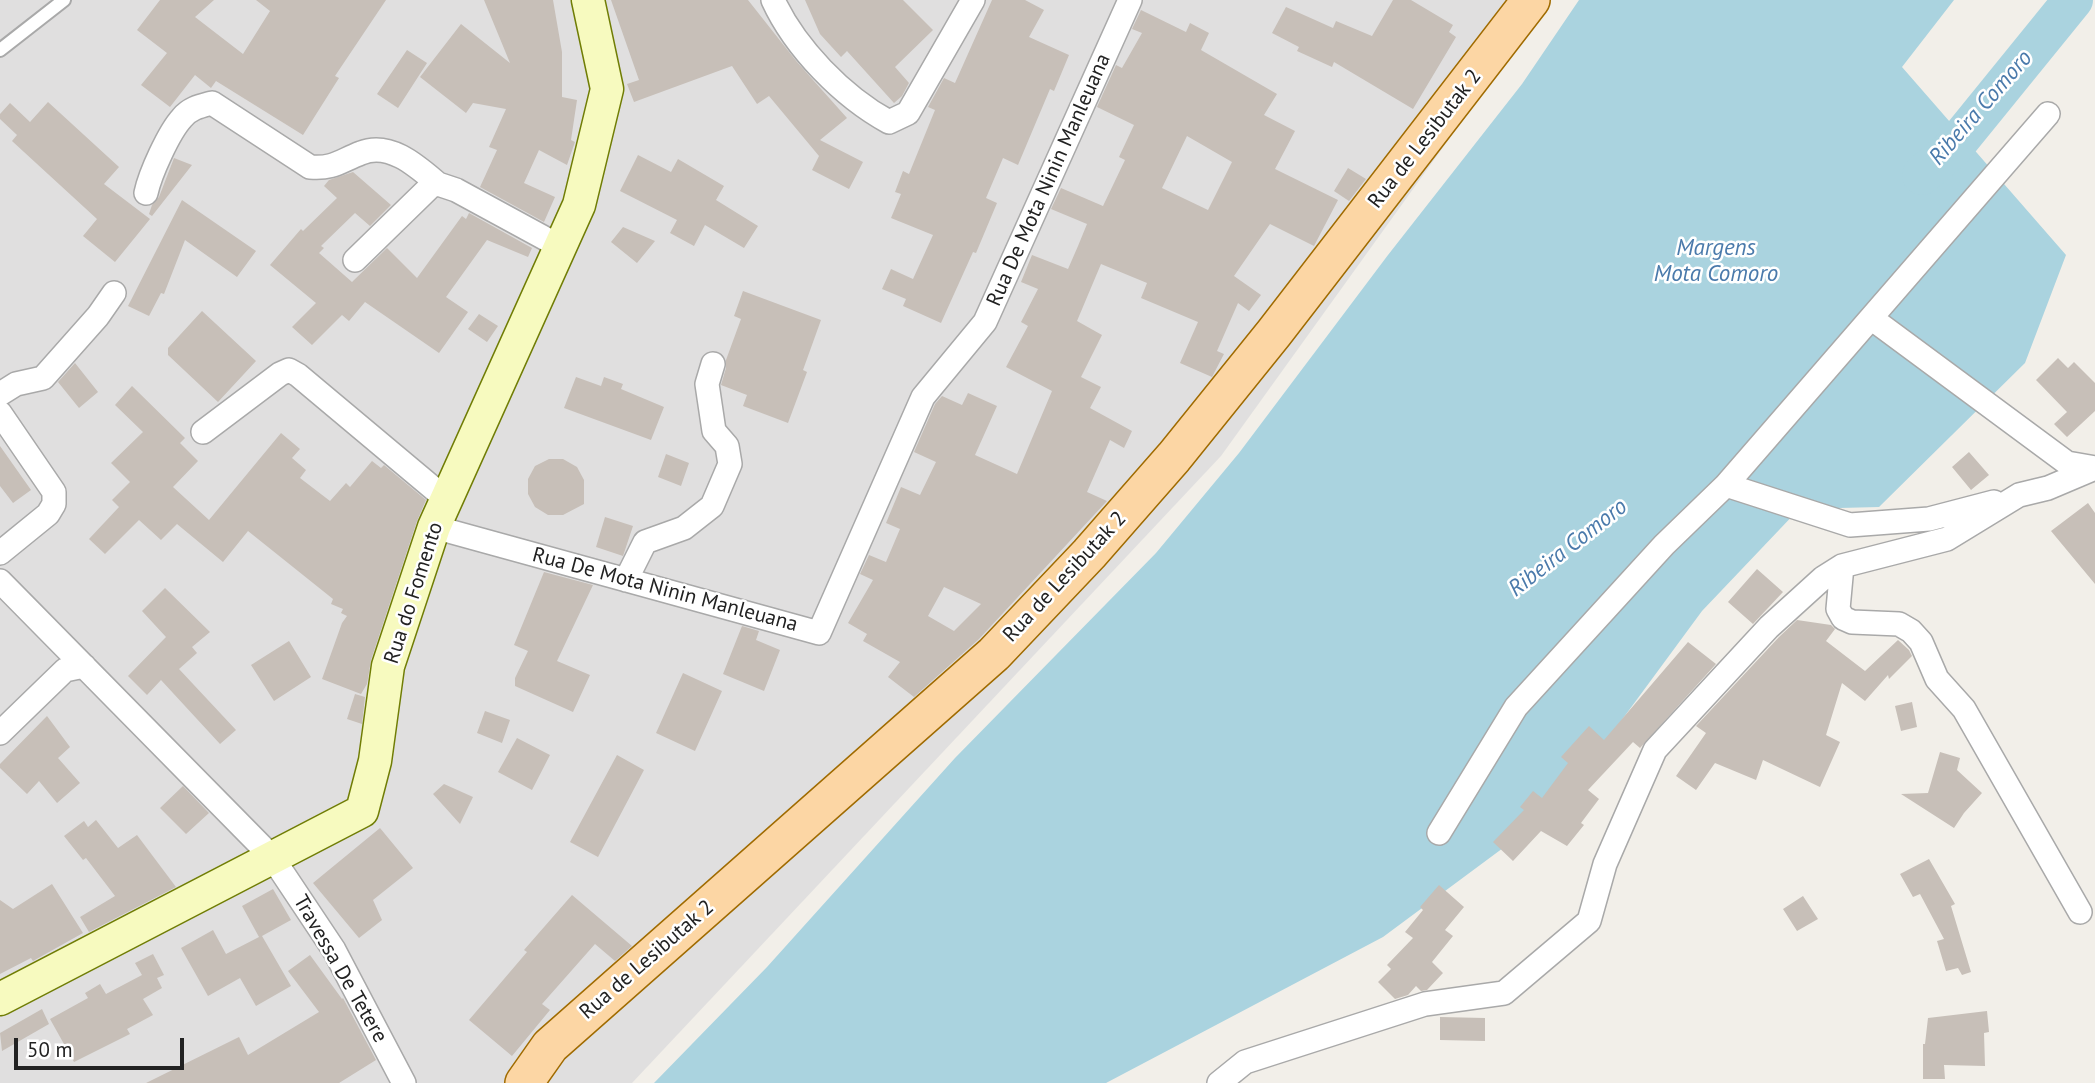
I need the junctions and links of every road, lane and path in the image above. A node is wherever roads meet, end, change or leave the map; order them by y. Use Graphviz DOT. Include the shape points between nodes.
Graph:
graph roads {
  1 [pos="64,0"];
  2 [pos="588,0"];
  3 [pos="773,0"];
  4 [pos="973,0"];
  5 [pos="1531,0"];
  6 [pos="1122,2"];
  7 [pos="0,50"];
  8 [pos="2048,114"];
  9 [pos="438,184"];
  10 [pos="146,193"];
  11 [pos="559,246"];
  12 [pos="355,260"];
  13 [pos="114,293"];
  14 [pos="1871,318"];
  15 [pos="713,364"];
  16 [pos="0,394"];
  17 [pos="0,413"];
  18 [pos="203,432"];
  19 [pos="2095,468"];
  20 [pos="1726,485"];
  21 [pos="2019,495"];
  22 [pos="440,513"];
  23 [pos="0,553"];
  24 [pos="1842,566"];
  25 [pos="626,580"];
  26 [pos="0,581"];
  27 [pos="84,666"];
  28 [pos="0,733"];
  29 [pos="1439,833"];
  30 [pos="272,857"];
  31 [pos="2080,912"];
  32 [pos="0,999"];
  33 [pos="404,1083"];
  34 [pos="524,1083"];
  35 [pos="1219,1083"];
  1 -- 7 [label="lane"];
  2 -- 11 [label="street, Rua do Fomento" via="607,89 579,205"];
  3 -- 4 [label="street" via="783,22 839,89 889,122 908,113"];
  5 -- 34 [label="main road, Rua de Lesibutak 2" via="1249,364 1089,554 994,654 550,1046"];
  6 -- 25 [label="street, Rua De Mota Ninin Manleuana" via="985,322 923,397 819,633"];
  8 -- 14 [label="street"];
  9 -- 10 [label="street" via="412,162 382,150 364,151 327,168 310,167 212,103 194,108 182,118 149,178"];
  9 -- 11 [label="street"];
  9 -- 12 [label="street"];
  11 -- 22 [label="street, Rua do Fomento"];
  13 -- 16 [label="street" via="43,378 16,384"];
  14 -- 19 [label="street" via="2067,463"];
  14 -- 20 [label="street"];
  15 -- 25 [label="street" via="707,384 710,407 730,464 712,506 684,528 645,542"];
  17 -- 23 [label="street" via="54,492 54,504"];
  18 -- 22 [label="street" via="289,370"];
  19 -- 21 [label="street"];
  20 -- 21 [label="street" via="1850,525 1930,519"];
  20 -- 29 [label="street" via="1664,545 1516,707"];
  21 -- 24 [label="street" via="1947,539"];
  22 -- 25 [label="street, Rua De Mota Ninin Manleuana"];
  22 -- 30 [label="street, Rua do Fomento" via="388,666 375,761 362,811"];
  24 -- 31 [label="street" via="1838,608 1843,618 1899,624 1921,642 1937,679 1964,709"];
  24 -- 35 [label="street" via="1769,627 1655,750 1605,864 1588,921 1536,968 1504,993 1425,1004 1245,1062"];
  26 -- 27 [label="street, Travessa De Tetere"];
  27 -- 28 [label="street" via="65,670"];
  27 -- 30 [label="street, Travessa De Tetere"];
  30 -- 32 [label="street, Rua do Fomento"];
  30 -- 33 [label="street, Travessa De Tetere" via="334,950"];
}
